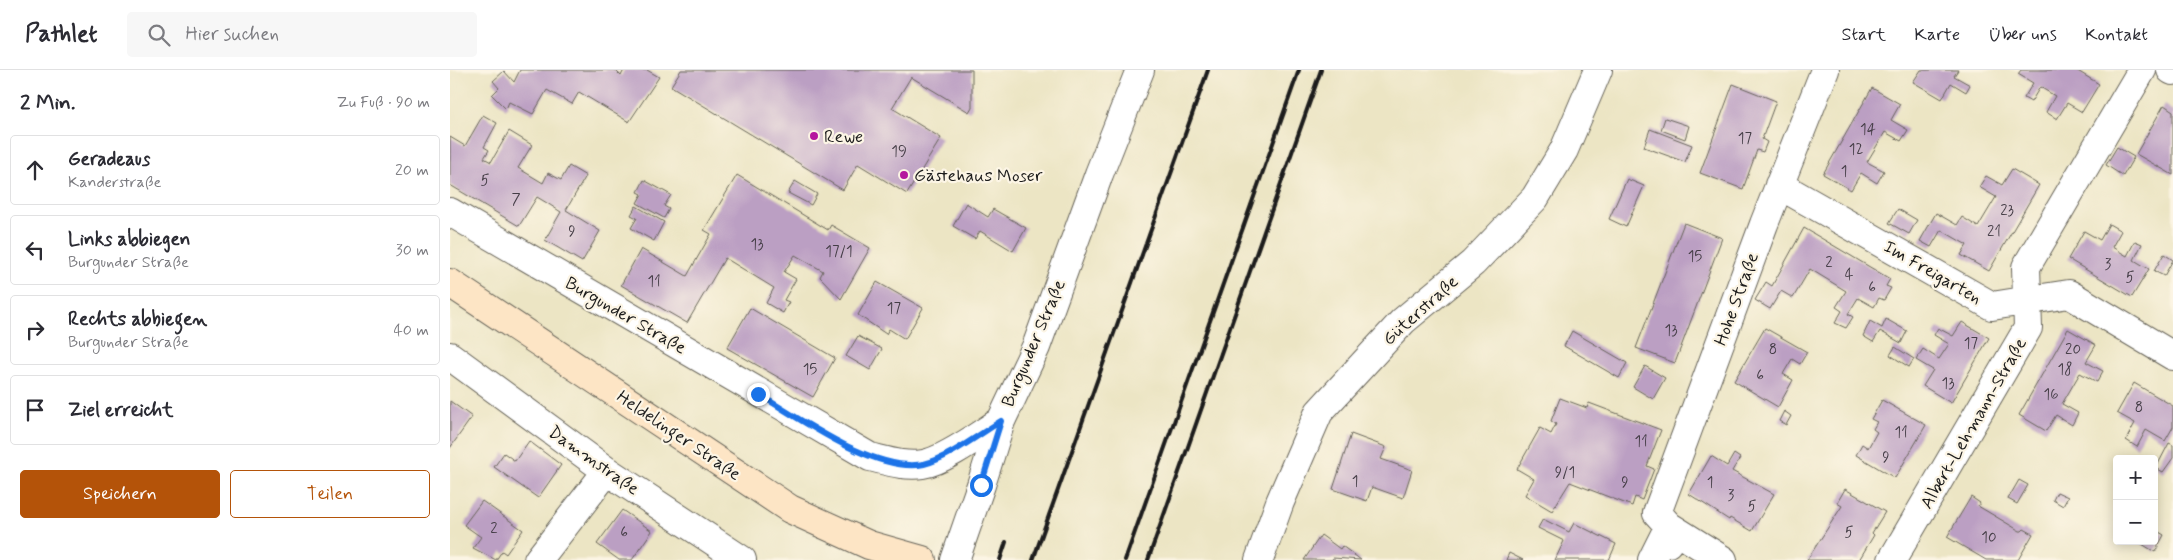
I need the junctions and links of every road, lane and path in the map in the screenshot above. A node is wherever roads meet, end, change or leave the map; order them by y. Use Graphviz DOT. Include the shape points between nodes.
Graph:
graph roads {
  1 [pos="1140,70"];
  2 [pos="1598,70"];
  3 [pos="1825,70"];
  4 [pos="2142,70"];
  5 [pos="1779,185"];
  6 [pos="450,212"];
  7 [pos="450,283"];
  8 [pos="2028,301"];
  9 [pos="450,356"];
  10 [pos="2173,356"];
  11 [pos="1001,421"];
  12 [pos="607,471"];
  13 [pos="1669,526"];
  14 [pos="538,560"];
  15 [pos="742,560"];
  16 [pos="922,560"];
  17 [pos="955,560"];
  18 [pos="1259,560"];
  19 [pos="1652,560"];
  20 [pos="1668,560"];
  21 [pos="1723,560"];
  22 [pos="1892,560"];
  1 -- 11 [label="street, Burgunder Straße" via="1036,347"];
  2 -- 18 [label="street, Güterstraße" via="1564,150 1535,198 1473,263 1403,320 1319,412"];
  3 -- 5 [label="street, Hohe Straße"];
  4 -- 8 [label="street, Albert-Lehmann-Straße" via="2026,267"];
  5 -- 8 [label="street, Im Freigarten" via="1992,306"];
  5 -- 13 [label="street, Hohe Straße" via="1657,514"];
  6 -- 11 [label="street, Burgunder Straße" via="870,457 902,464 924,464 956,449"];
  7 -- 16 [label="street, Heldelinger Straße" via="790,509 869,546"];
  8 -- 10 [label="street, Im Freigarten" via="2069,294"];
  8 -- 22 [label="street, Albert-Lehmann-Straße" via="2028,328"];
  9 -- 12 [label="street, Dammstraße"];
  11 -- 17 [label="street"];
  12 -- 14 [label="street"];
  12 -- 15 [label="street, Dammstraße"];
  13 -- 19 [label="street"];
  13 -- 20 [label="street, Hohe Straße"];
  13 -- 21 [label="street"];
}
